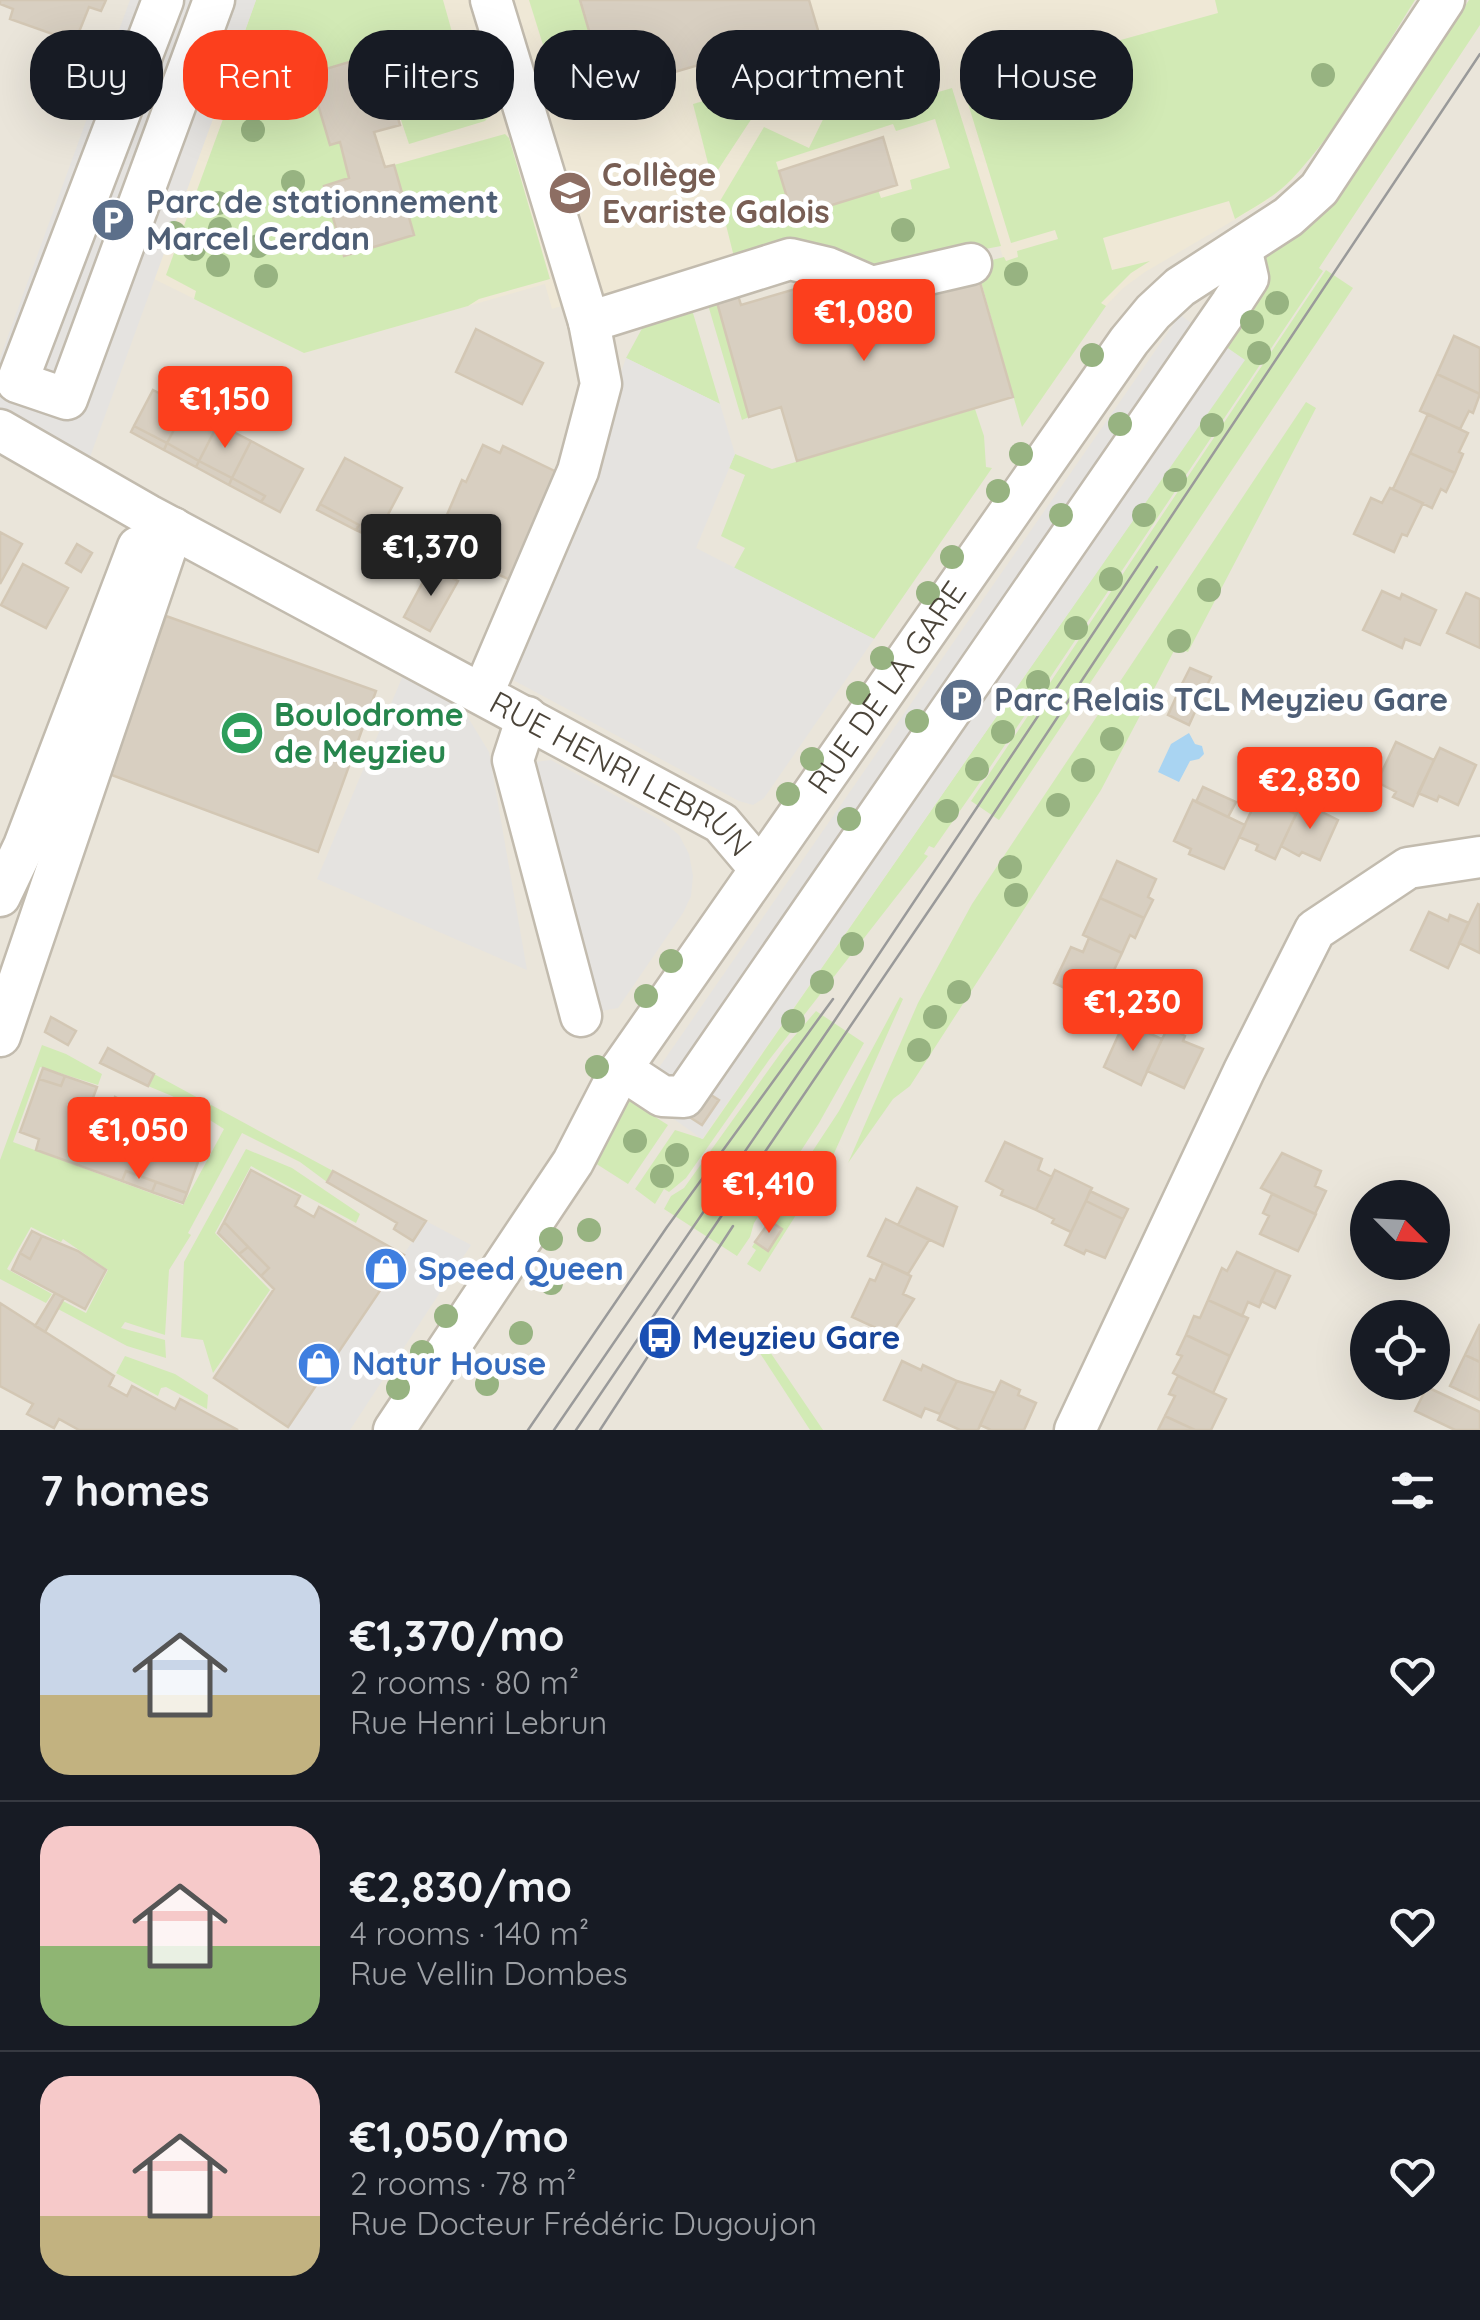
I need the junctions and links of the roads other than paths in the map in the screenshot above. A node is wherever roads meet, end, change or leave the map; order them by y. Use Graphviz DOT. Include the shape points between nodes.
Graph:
graph roads {
  1 [pos="163,0"];
  2 [pos="214,0"];
  3 [pos="491,0"];
  4 [pos="1444,0"];
  5 [pos="1241,248"];
  6 [pos="970,264"];
  7 [pos="589,322"];
  8 [pos="44,391"];
  9 [pos="10,436"];
  10 [pos="161,521"];
  11 [pos="483,693"];
  12 [pos="527,717"];
  13 [pos="1480,857"];
  14 [pos="760,868"];
  15 [pos="0,896"];
  16 [pos="581,1016"];
  17 [pos="0,1036"];
  18 [pos="622,1068"];
  19 [pos="394,1430"];
  20 [pos="1075,1430"];
  1 -- 8 [label="street" via="18,382"];
  2 -- 8 [label="street" via="68,399"];
  3 -- 7 [label="street"];
  4 -- 5 [label="street, RUE DE LA GARE" via="1319,189"];
  5 -- 14 [label="street, RUE DE LA GARE" via="1180,287 1129,341"];
  5 -- 18 [label="street" via="1248,278 1236,298 684,1097 662,1096"];
  6 -- 7 [label="street" via="872,287 790,259"];
  7 -- 11 [label="street" via="601,384 578,470"];
  8 -- 9 [label="street"];
  9 -- 10 [label="street, RUE HENRI LEBRUN"];
  10 -- 11 [label="street, RUE HENRI LEBRUN"];
  10 -- 15 [label="street" via="130,574"];
  10 -- 17 [label="street"];
  11 -- 12 [label="street, RUE HENRI LEBRUN"];
  12 -- 14 [label="street, RUE HENRI LEBRUN" via="721,823"];
  12 -- 16 [label="street" via="513,760"];
  13 -- 20 [label="street" via="1408,868 1315,930"];
  14 -- 18 [label="street, RUE DE LA GARE"];
  18 -- 19 [label="street, RUE DE LA GARE" via="574,1162"];
}
